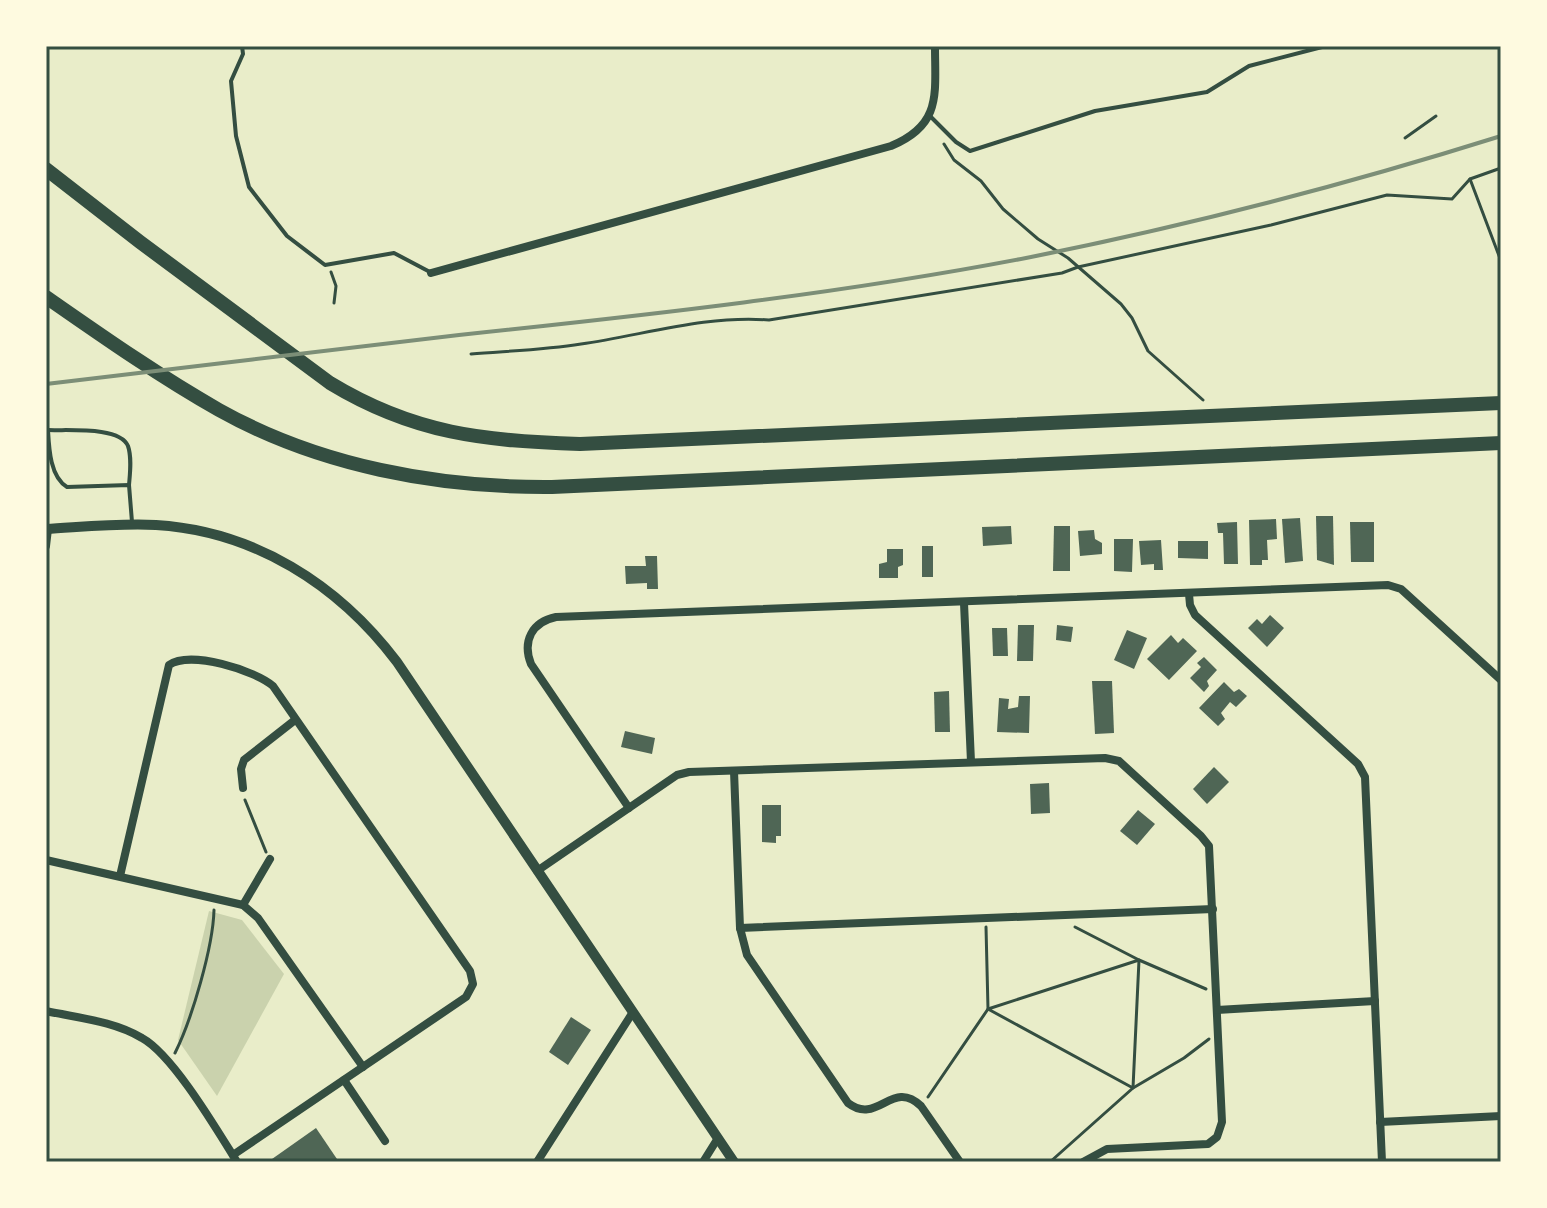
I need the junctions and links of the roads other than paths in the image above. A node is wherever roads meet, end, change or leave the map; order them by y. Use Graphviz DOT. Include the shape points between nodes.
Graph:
graph roads {
  1 [pos="242,46"];
  2 [pos="935,46"];
  3 [pos="1326,46"];
  4 [pos="930,116"];
  5 [pos="46,169"];
  6 [pos="431,273"];
  7 [pos="46,297"];
  8 [pos="1501,403"];
  9 [pos="47,430"];
  10 [pos="1501,443"];
  11 [pos="129,485"];
  12 [pos="132,525"];
  13 [pos="47,529"];
  14 [pos="46,546"];
  15 [pos="1189,594"];
  16 [pos="964,603"];
  17 [pos="1501,680"];
  18 [pos="295,720"];
  19 [pos="971,762"];
  20 [pos="734,771"];
  21 [pos="243,788"];
  22 [pos="629,808"];
  23 [pos="270,859"];
  24 [pos="46,860"];
  25 [pos="537,871"];
  26 [pos="120,876"];
  27 [pos="243,905"];
  28 [pos="1213,909"];
  29 [pos="740,928"];
  30 [pos="1375,1001"];
  31 [pos="1217,1010"];
  32 [pos="46,1011"];
  33 [pos="633,1012"];
  34 [pos="363,1067"];
  35 [pos="344,1080"];
  36 [pos="1501,1116"];
  37 [pos="1380,1122"];
  38 [pos="718,1138"];
  39 [pos="385,1141"];
  40 [pos="235,1158"];
  41 [pos="537,1162"];
  42 [pos="703,1162"];
  43 [pos="734,1162"];
  44 [pos="960,1162"];
  45 [pos="1083,1162"];
  46 [pos="1382,1162"];
  1 -- 6 [label="lane" via="231,81 236,136 249,187 287,236 328,265 394,253"];
  2 -- 4 [label="street"];
  3 -- 4 [label="lane" via="1249,66 1207,92 1095,111 970,151"];
  4 -- 6 [label="street" via="906,140 891,146"];
  5 -- 8 [label="main road" via="323,377 356,398 443,432 508,442 580,444"];
  7 -- 10 [label="main road" via="218,410 278,438 367,467 433,480 514,487"];
  9 -- 11 [label="lane" via="51,461 63,486"];
  9 -- 11 [label="lane" via="123,438 129,451"];
  11 -- 12 [label="lane"];
  12 -- 13 [label="street"];
  12 -- 25 [label="street" via="199,531 253,547 292,566 345,604 397,662"];
  13 -- 14 [label="street"];
  15 -- 16 [label="street"];
  15 -- 17 [label="street" via="1397,587"];
  15 -- 30 [label="street" via="1195,615 1363,772"];
  16 -- 19 [label="street"];
  16 -- 22 [label="street" via="545,619 527,641 531,664"];
  18 -- 21 [label="street" via="244,760"];
  18 -- 26 [label="street" via="260,676 191,659 169,665"];
  18 -- 34 [label="street" via="473,978 466,997"];
  19 -- 20 [label="street"];
  19 -- 28 [label="street" via="1119,761 1209,846"];
  20 -- 22 [label="street" via="683,773"];
  20 -- 29 [label="street"];
  22 -- 25 [label="street"];
  23 -- 27 [label="street"];
  24 -- 26 [label="street"];
  25 -- 33 [label="street"];
  26 -- 27 [label="street"];
  27 -- 34 [label="street" via="258,918"];
  28 -- 29 [label="street"];
  28 -- 31 [label="street"];
  29 -- 44 [label="street" via="747,955 848,1103 867,1110 892,1098 913,1100"];
  30 -- 31 [label="street"];
  30 -- 37 [label="street"];
  31 -- 45 [label="street" via="1222,1122 1213,1141 1201,1146 1107,1149"];
  32 -- 40 [label="street" via="102,1022 154,1046"];
  33 -- 38 [label="street"];
  33 -- 41 [label="street"];
  34 -- 35 [label="street"];
  35 -- 39 [label="street"];
  35 -- 40 [label="street"];
  36 -- 37 [label="street"];
  37 -- 46 [label="street"];
  38 -- 42 [label="street"];
  38 -- 43 [label="street"];
}
